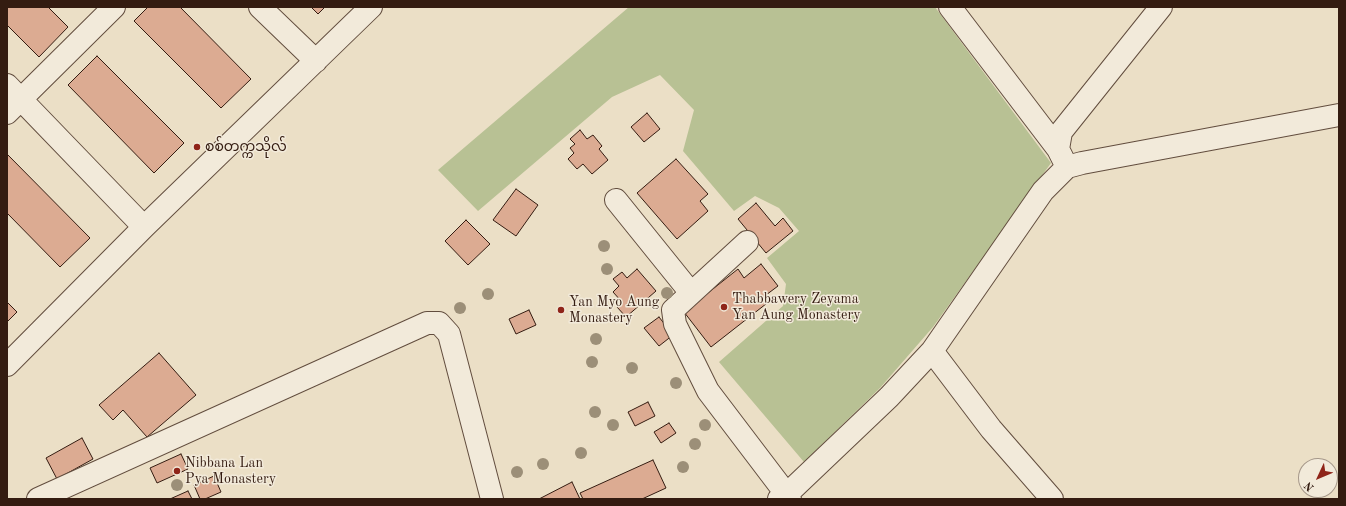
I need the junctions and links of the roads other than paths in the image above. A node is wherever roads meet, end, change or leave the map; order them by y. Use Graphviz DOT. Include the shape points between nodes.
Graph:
graph roads {
  1 [pos="114,7"];
  2 [pos="260,7"];
  3 [pos="371,7"];
  4 [pos="950,7"];
  5 [pos="1161,7"];
  6 [pos="316,61"];
  7 [pos="12,99"];
  8 [pos="1339,115"];
  9 [pos="1063,158"];
  10 [pos="616,200"];
  11 [pos="144,227"];
  12 [pos="746,242"];
  13 [pos="691,293"];
  14 [pos="932,351"];
  15 [pos="7,365"];
  16 [pos="785,498"];
  17 [pos="38,499"];
  18 [pos="492,499"];
  19 [pos="1052,499"];
  1 -- 7 [label="street"];
  2 -- 6 [label="street"];
  3 -- 6 [label="street"];
  4 -- 9 [label="street"];
  5 -- 9 [label="street" via="1061,132"];
  6 -- 11 [label="street"];
  7 -- 11 [label="street"];
  8 -- 9 [label="street" via="1082,163"];
  9 -- 14 [label="street"];
  10 -- 13 [label="street"];
  11 -- 15 [label="street"];
  12 -- 13 [label="street"];
  13 -- 16 [label="street" via="673,310 676,324 708,390"];
  14 -- 16 [label="street"];
  14 -- 19 [label="street" via="991,429"];
  17 -- 18 [label="street" via="427,323 439,323 449,334"];
}
